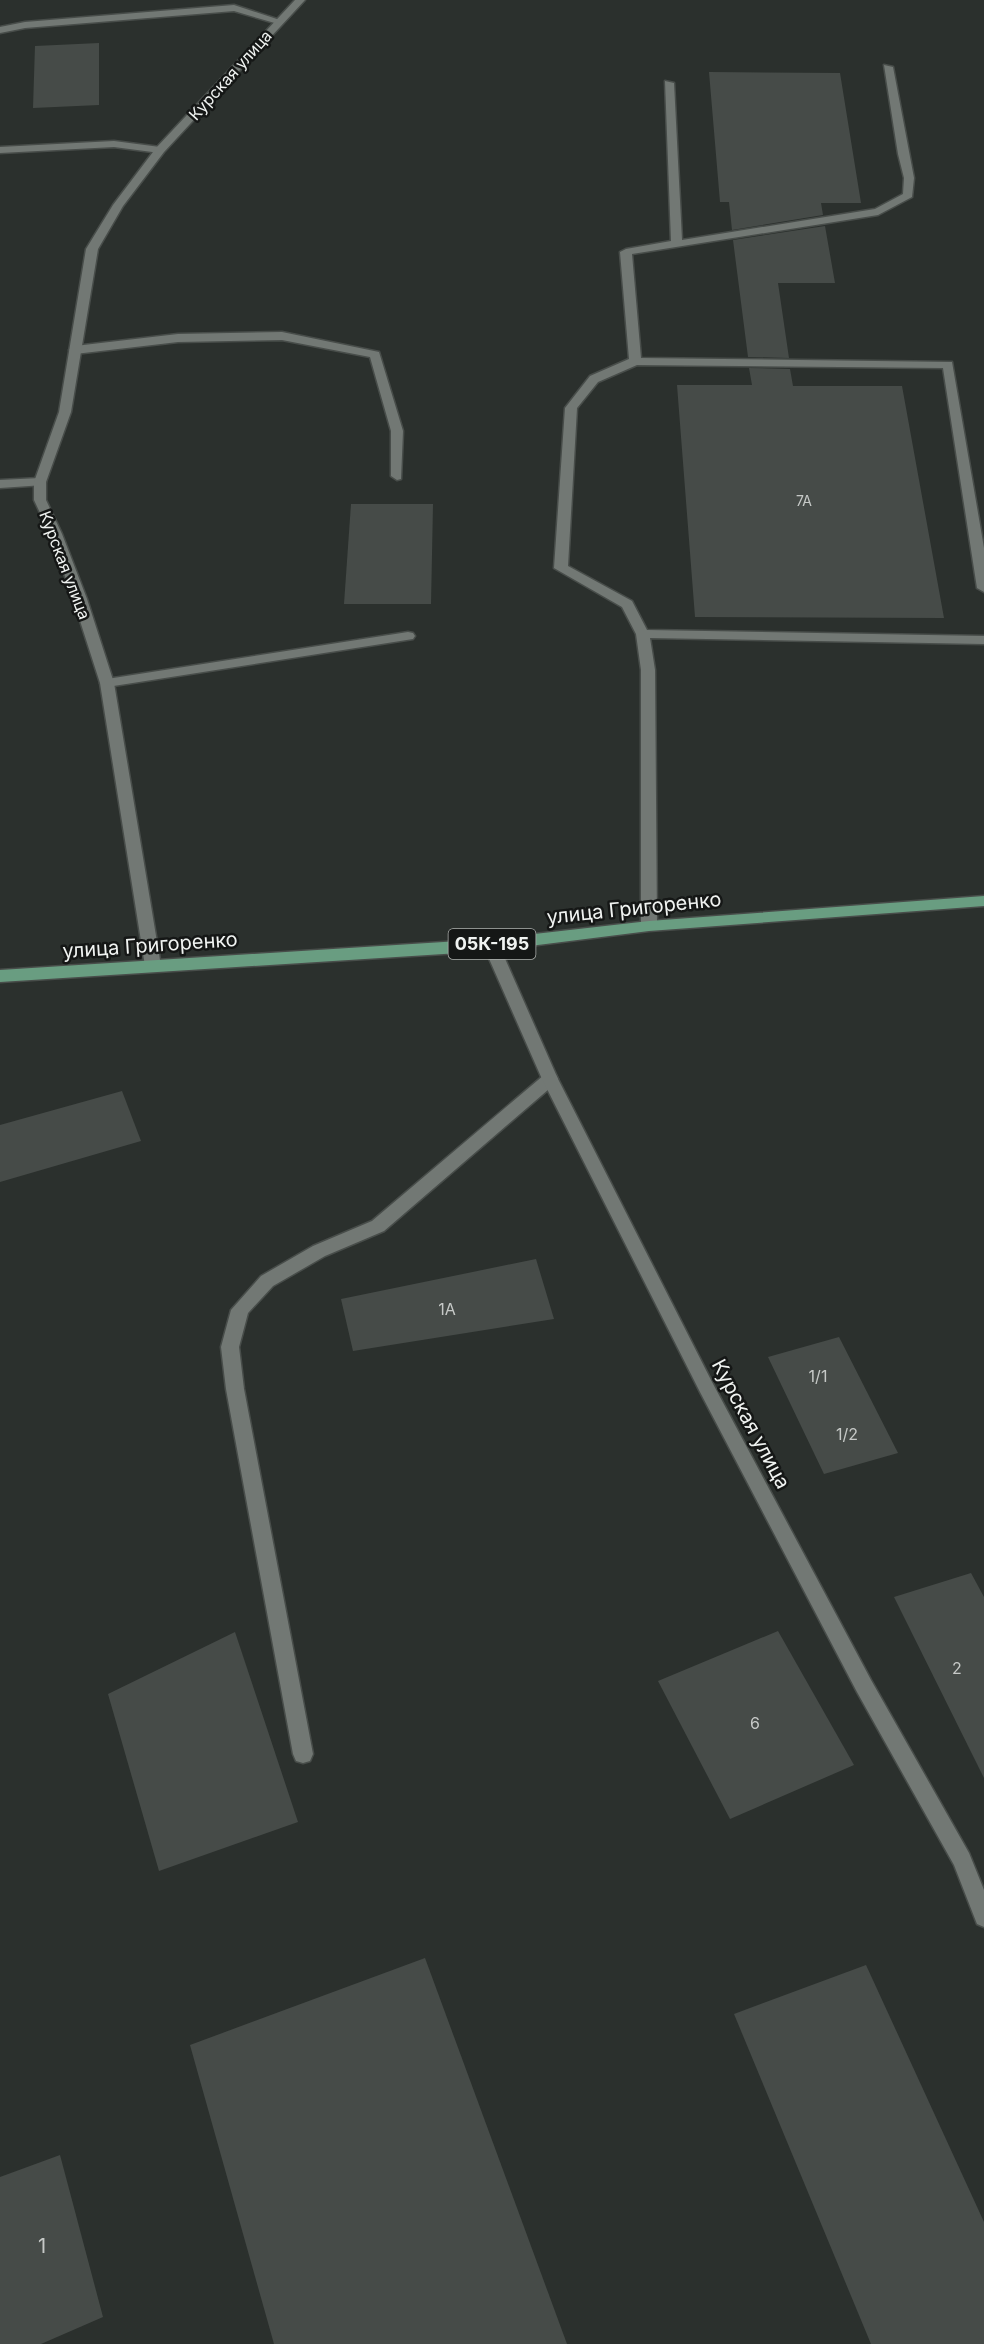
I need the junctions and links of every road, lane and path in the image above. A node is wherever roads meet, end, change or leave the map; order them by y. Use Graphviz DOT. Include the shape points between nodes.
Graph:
graph roads {
  1 [pos="300,0"];
  2 [pos="278,21"];
  3 [pos="0,30"];
  4 [pos="888,67"];
  5 [pos="669,83"];
  6 [pos="0,150"];
  7 [pos="160,150"];
  8 [pos="677,242"];
  9 [pos="75,350"];
  10 [pos="635,361"];
  11 [pos="397,476"];
  12 [pos="40,482"];
  13 [pos="0,484"];
  14 [pos="984,588"];
  15 [pos="643,634"];
  16 [pos="408,636"];
  17 [pos="984,640"];
  18 [pos="107,683"];
  19 [pos="984,901"];
  20 [pos="649,926"];
  21 [pos="491,945"];
  22 [pos="153,966"];
  23 [pos="0,976"];
  24 [pos="550,1079"];
  25 [pos="303,1754"];
  26 [pos="984,1917"];
  1 -- 2 [label="street, Курская улица"];
  2 -- 3 [label="street" via="234,8"];
  2 -- 7 [label="street, Курская улица"];
  4 -- 8 [label="street" via="909,178 908,195 878,212"];
  5 -- 8 [label="street"];
  6 -- 7 [label="street" via="114,144"];
  7 -- 9 [label="street, Курская улица" via="118,205 92,249"];
  8 -- 10 [label="street" via="626,252"];
  9 -- 11 [label="street" via="178,338 282,336 375,355 397,431"];
  9 -- 12 [label="street, Курская улица" via="65,412"];
  10 -- 14 [label="street" via="948,365"];
  10 -- 15 [label="street" via="594,379 571,408 561,568 627,604"];
  12 -- 13 [label="street"];
  12 -- 18 [label="street, Курская улица" via="40,500 80,599"];
  15 -- 17 [label="street"];
  15 -- 20 [label="street" via="648,670"];
  16 -- 18 [label="street"];
  18 -- 22 [label="street, Курская улица"];
  19 -- 20 [label="main road, улица Григоренко / 05К-195"];
  20 -- 21 [label="main road, улица Григоренко / 05К-195"];
  21 -- 22 [label="main road, улица Григоренко / 05К-195"];
  21 -- 24 [label="street, Курская улица"];
  22 -- 23 [label="main road, улица Григоренко / 05К-195"];
  24 -- 25 [label="street" via="378,1226 319,1251 267,1281 240,1310 230,1347 235,1389"];
  24 -- 26 [label="street, Курская улица" via="711,1397 864,1686 962,1860"];
}
